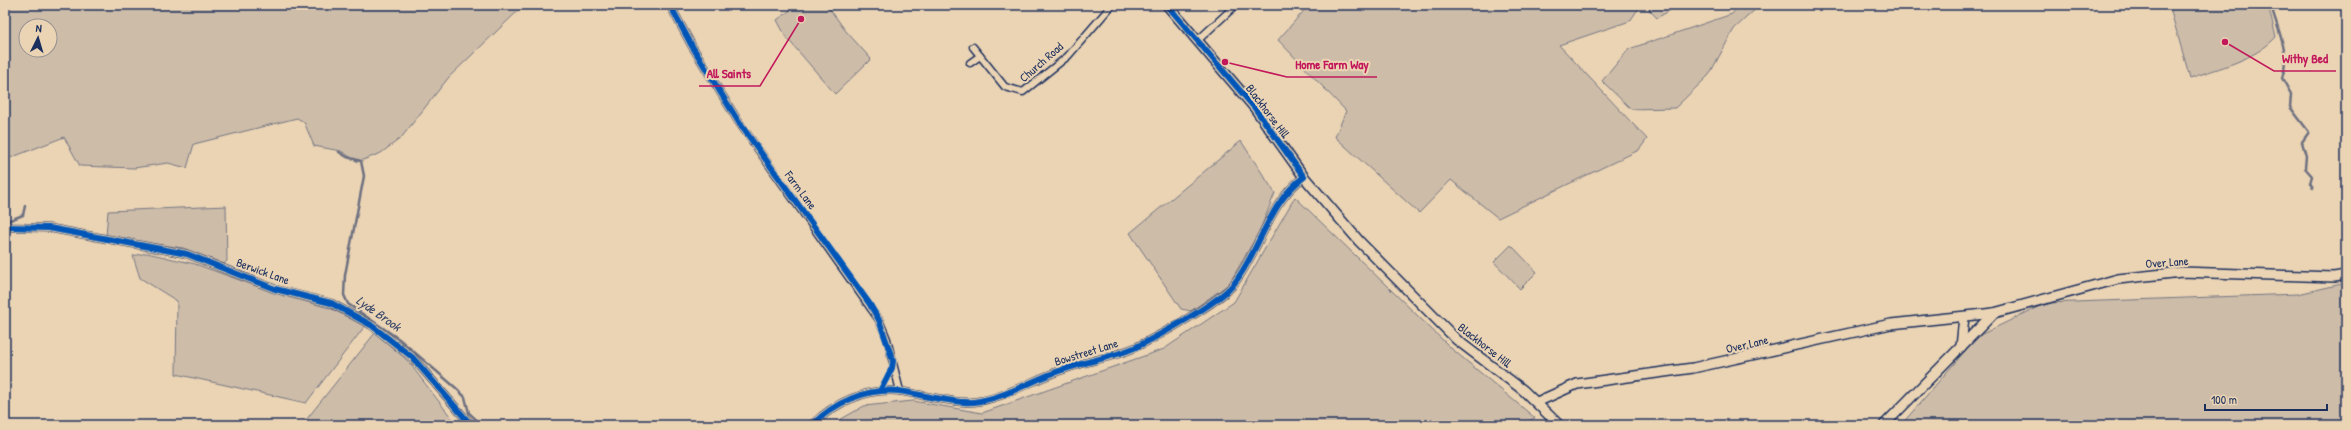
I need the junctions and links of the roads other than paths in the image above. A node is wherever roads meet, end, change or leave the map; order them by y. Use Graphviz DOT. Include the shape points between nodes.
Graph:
graph roads {
  1 [pos="670,5"];
  2 [pos="1112,5"];
  3 [pos="1167,5"];
  4 [pos="1236,5"];
  5 [pos="1197,41"];
  6 [pos="973,47"];
  7 [pos="980,56"];
  8 [pos="970,63"];
  9 [pos="1304,177"];
  10 [pos="5,227"];
  11 [pos="2346,275"];
  12 [pos="1994,312"];
  13 [pos="1964,317"];
  14 [pos="1960,347"];
  15 [pos="900,391"];
  16 [pos="1537,402"];
  17 [pos="470,425"];
  18 [pos="812,425"];
  19 [pos="1560,425"];
  20 [pos="1884,425"];
  1 -- 15 [label="street, Farm Lane" via="738,121 879,320 887,338"];
  2 -- 7 [label="street, Church Road" via="1068,56 1023,92 1005,88"];
  3 -- 5 [label="street, Blackhorse Hill"];
  4 -- 5 [label="street"];
  5 -- 9 [label="street, Blackhorse Hill" via="1254,107"];
  6 -- 7 [label="street, Church Road"];
  7 -- 8 [label="street"];
  9 -- 15 [label="street, Bowstreet Lane" via="1291,187 1271,217 1243,271 1232,286 1203,308 1136,346 1119,354 1062,370 979,402 959,402"];
  9 -- 16 [label="street, Blackhorse Hill" via="1359,241 1457,340"];
  10 -- 17 [label="street, Berwick Lane" via="49,228 187,254 275,289 331,303 372,325 412,357"];
  11 -- 12 [label="street, Over Lane" via="2334,277 2168,273 2118,279"];
  12 -- 13 [label="street, Over Lane"];
  12 -- 14 [label="street"];
  13 -- 14 [label="street"];
  13 -- 16 [label="street, Over Lane" via="1891,324 1693,368 1577,384"];
  14 -- 20 [label="street"];
  15 -- 18 [label="street, Bowstreet Lane" via="864,393 831,410"];
  16 -- 19 [label="street, Blackhorse Hill"];
}
